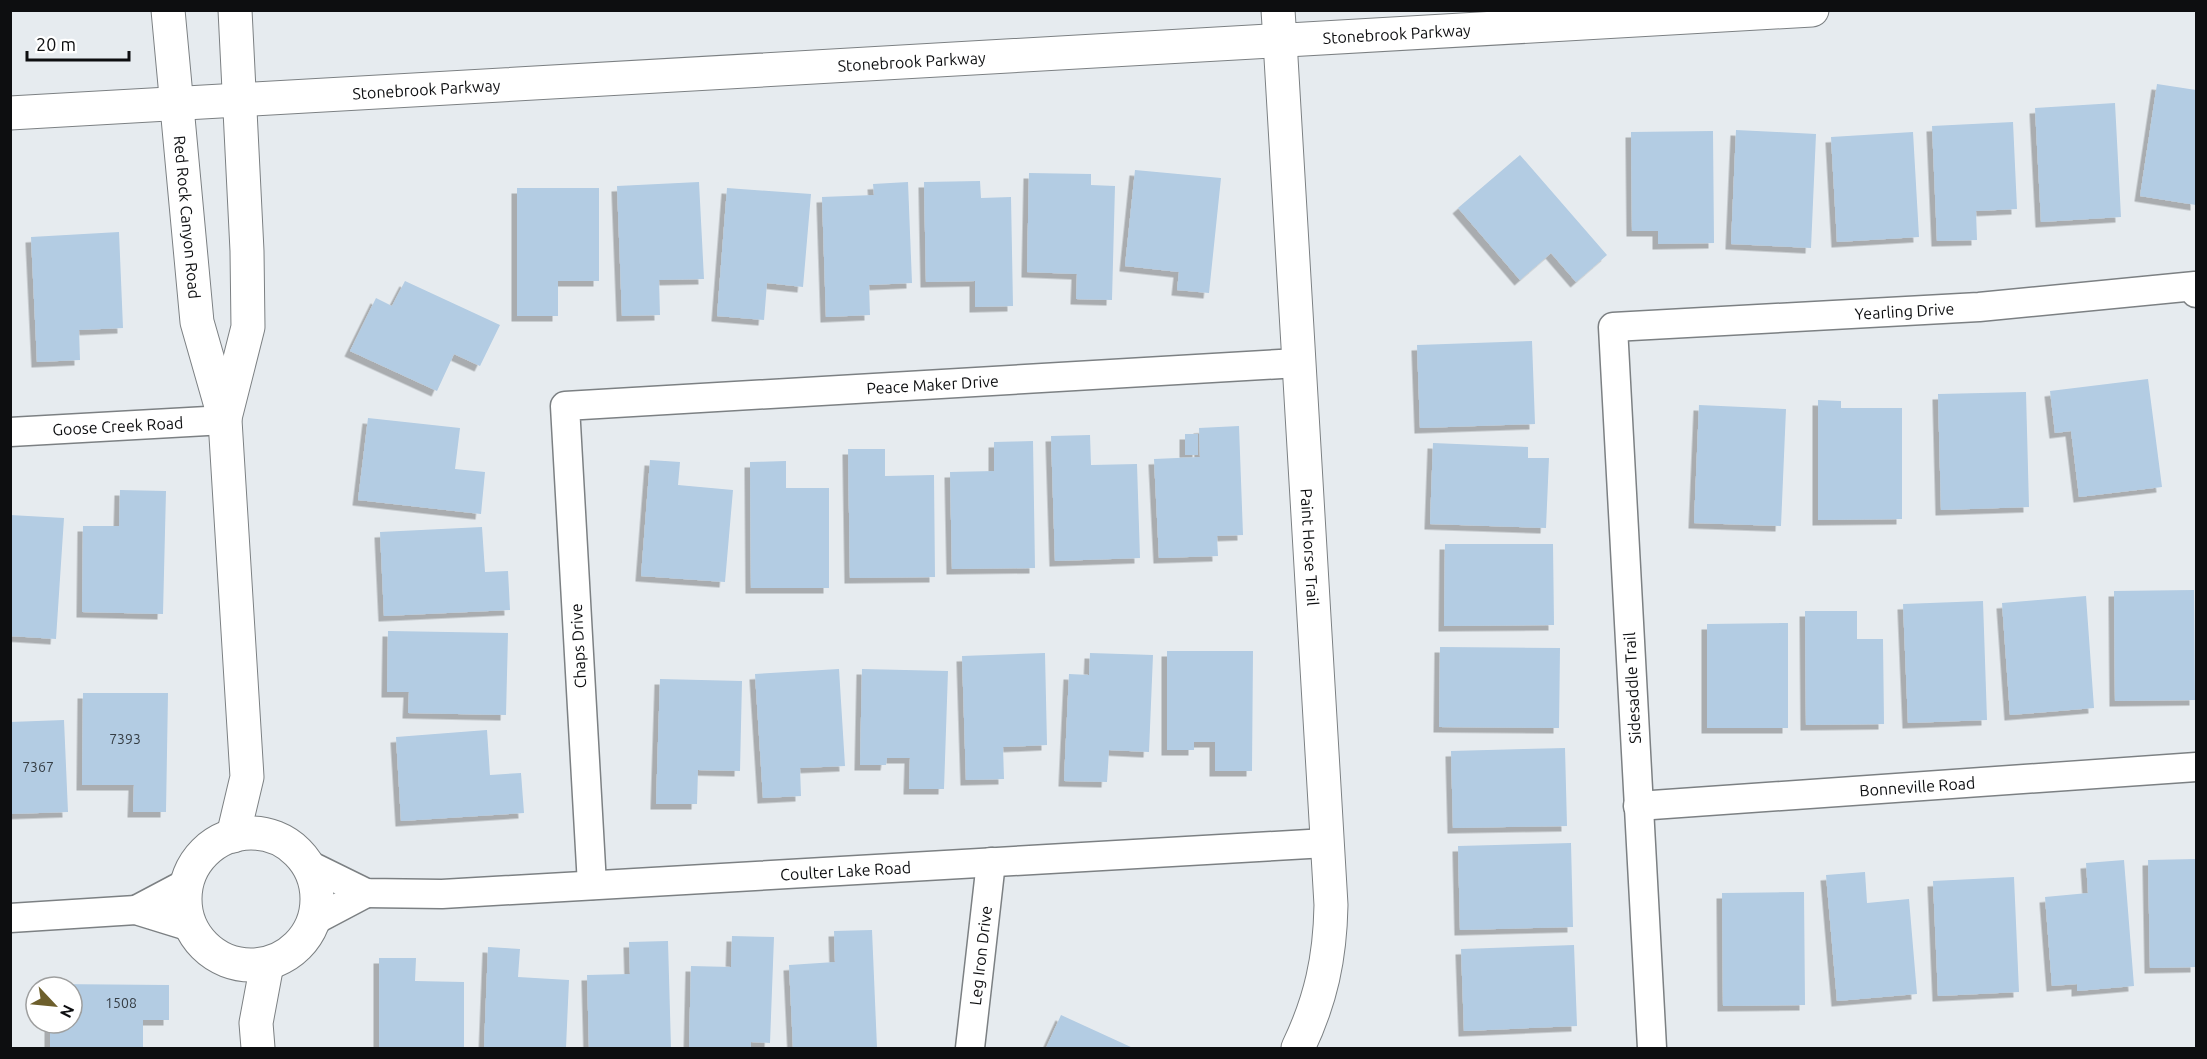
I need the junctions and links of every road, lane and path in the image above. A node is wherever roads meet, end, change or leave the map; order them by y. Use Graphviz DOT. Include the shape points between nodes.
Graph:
graph roads {
  1 [pos="168,10"];
  2 [pos="235,10"];
  3 [pos="1812,10"];
  4 [pos="1279,26"];
  5 [pos="238,100"];
  6 [pos="176,104"];
  7 [pos="10,113"];
  8 [pos="2196,290"];
  9 [pos="1613,327"];
  10 [pos="1298,363"];
  11 [pos="565,406"];
  12 [pos="225,420"];
  13 [pos="10,432"];
  14 [pos="2196,767"];
  15 [pos="247,777"];
  16 [pos="1638,806"];
  17 [pos="233,836"];
  18 [pos="271,836"];
  19 [pos="1326,843"];
  20 [pos="991,862"];
  21 [pos="307,864"];
  22 [pos="187,883"];
  23 [pos="592,885"];
  24 [pos="366,893"];
  25 [pos="136,910"];
  26 [pos="10,918"];
  27 [pos="313,921"];
  28 [pos="191,927"];
  29 [pos="229,961"];
  30 [pos="267,964"];
  31 [pos="257,1036"];
  32 [pos="970,1048"];
  33 [pos="1298,1048"];
  34 [pos="1652,1048"];
  1 -- 6 [label="street, Red Rock Canyon Road"];
  2 -- 5 [label="street, Red Rock Canyon Road"];
  3 -- 4 [label="street, Stonebrook Parkway"];
  4 -- 5 [label="street, Stonebrook Parkway"];
  4 -- 10 [label="street, Paint Horse Trail"];
  5 -- 6 [label="street, Stonebrook Parkway"];
  5 -- 12 [label="street, Red Rock Canyon Road" via="248,251 248,327"];
  6 -- 7 [label="street, Stonebrook Parkway"];
  6 -- 12 [label="street, Red Rock Canyon Road" via="197,322"];
  8 -- 9 [label="street, Yearling Drive"];
  9 -- 16 [label="street, Sidesaddle Trail"];
  10 -- 11 [label="street, Peace Maker Drive"];
  10 -- 19 [label="street, Paint Horse Trail"];
  11 -- 23 [label="street, Chaps Drive"];
  12 -- 13 [label="street, Goose Creek Road"];
  12 -- 15 [label="street, Red Rock Canyon Road"];
  14 -- 16 [label="street, Bonneville Road"];
  15 -- 17 [label="street, Red Rock Canyon Road"];
  15 -- 18 [label="street, Red Rock Canyon Road"];
  16 -- 34 [label="street, Sidesaddle Trail"];
  17 -- 18 [label="street"];
  17 -- 22 [label="street" via="213,846 196,862"];
  18 -- 21 [label="street" via="292,847"];
  19 -- 20 [label="street, Coulter Lake Road"];
  19 -- 33 [label="street, Paint Horse Trail" via="1330,949 1316,1012"];
  20 -- 23 [label="street, Coulter Lake Road"];
  20 -- 32 [label="street, Leg Iron Drive"];
  21 -- 24 [label="street, Coulter Lake Road"];
  21 -- 27 [label="street" via="316,885"];
  22 -- 25 [label="street"];
  22 -- 28 [label="street" via="185,909"];
  23 -- 24 [label="street, Coulter Lake Road" via="442,894"];
  24 -- 27 [label="street, Coulter Lake Road"];
  25 -- 26 [label="street"];
  25 -- 28 [label="street"];
  27 -- 30 [label="street" via="302,941 285,956"];
  28 -- 29 [label="street" via="204,946"];
  29 -- 30 [label="street"];
  29 -- 31 [label="street"];
  30 -- 31 [label="street"];
}
